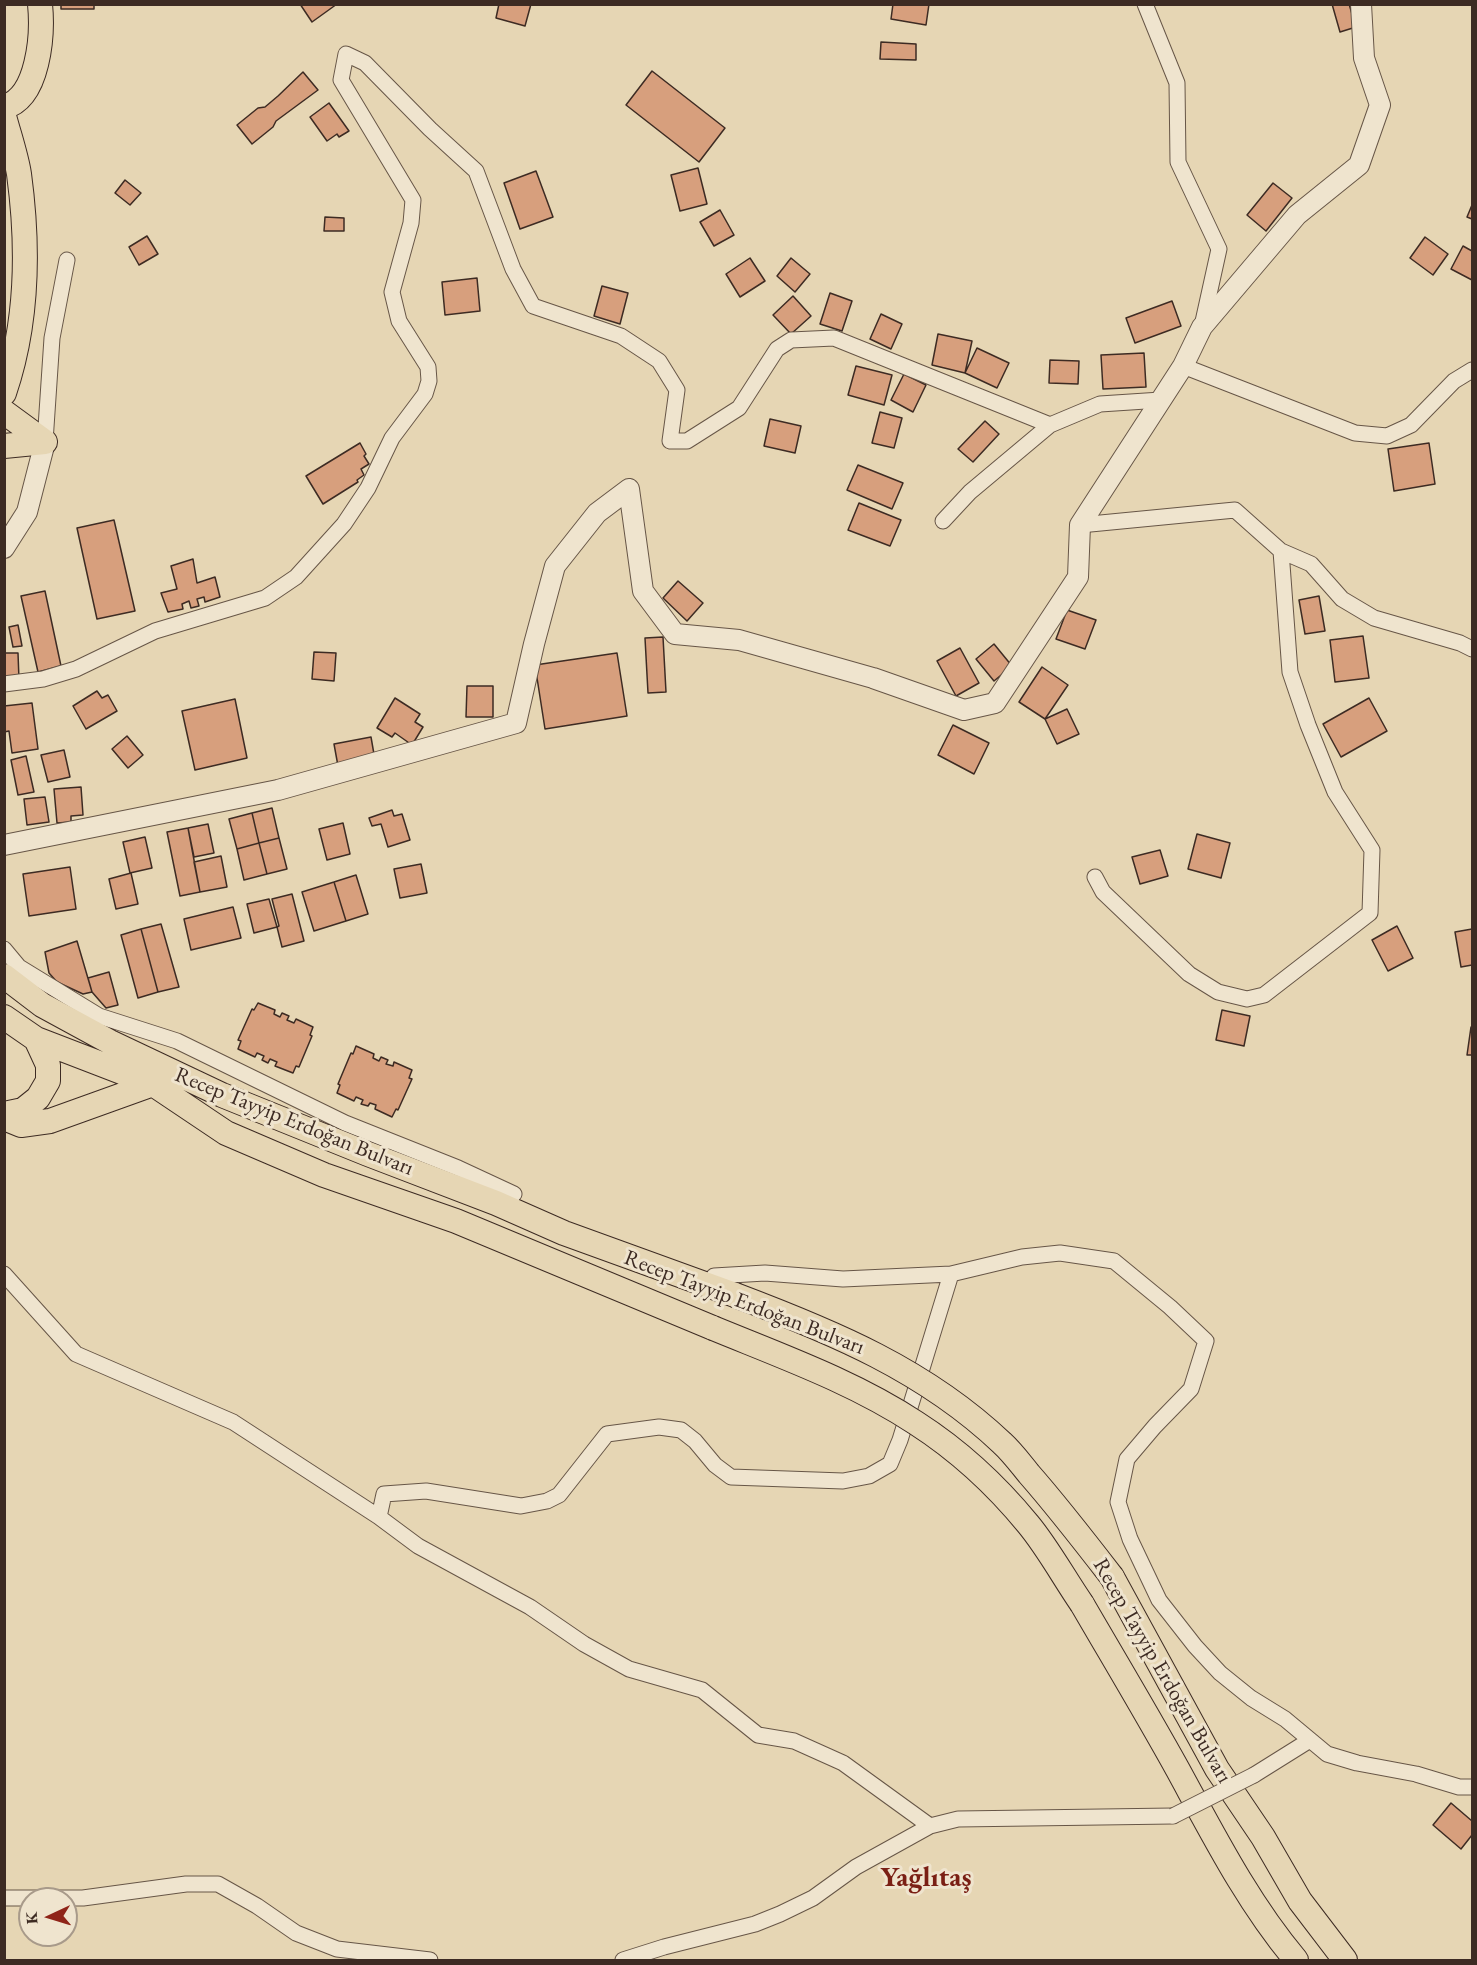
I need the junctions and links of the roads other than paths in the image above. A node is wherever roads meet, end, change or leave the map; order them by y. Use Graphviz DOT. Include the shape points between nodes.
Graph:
graph roads {
  1 [pos="40,4"];
  2 [pos="1145,4"];
  3 [pos="1361,4"];
  4 [pos="4,107"];
  5 [pos="4,116"];
  6 [pos="67,260"];
  7 [pos="1202,327"];
  8 [pos="1183,366"];
  9 [pos="1473,370"];
  10 [pos="4,393"];
  11 [pos="1161,400"];
  12 [pos="4,412"];
  13 [pos="1050,425"];
  14 [pos="45,442"];
  15 [pos="4,446"];
  16 [pos="943,521"];
  17 [pos="1080,525"];
  18 [pos="4,548"];
  19 [pos="1281,551"];
  20 [pos="1473,649"];
  21 [pos="4,684"];
  22 [pos="4,844"];
  23 [pos="1095,877"];
  24 [pos="4,949"];
  25 [pos="4,976"];
  26 [pos="4,1017"];
  27 [pos="36,1039"];
  28 [pos="153,1084"];
  29 [pos="4,1116"];
  30 [pos="514,1194"];
  31 [pos="4,1274"];
  32 [pos="951,1274"];
  33 [pos="714,1276"];
  34 [pos="380,1517"];
  35 [pos="1310,1740"];
  36 [pos="1473,1787"];
  37 [pos="930,1826"];
  38 [pos="4,1898"];
  39 [pos="430,1960"];
  40 [pos="623,1960"];
  41 [pos="1296,1960"];
  42 [pos="1345,1960"];
  1 -- 4 [label="main road" via="42,25 29,86 15,104"];
  2 -- 7 [label="street" via="1177,83 1178,162 1219,249"];
  3 -- 7 [label="street" via="1364,58 1380,105 1359,165 1297,215"];
  5 -- 10 [label="main road" via="19,172 26,253 20,330 14,366"];
  6 -- 14 [label="street" via="52,338"];
  7 -- 8 [label="street"];
  8 -- 9 [label="street" via="1355,433 1387,436 1411,425 1454,381"];
  8 -- 11 [label="street"];
  11 -- 13 [label="street" via="1100,404"];
  11 -- 17 [label="street"];
  12 -- 14 [label="main road"];
  13 -- 16 [label="street" via="970,492"];
  13 -- 21 [label="street" via="834,338 791,340 777,349 738,408 687,441 670,441 677,390 659,361 621,336 533,306 513,269 476,171 366,63 346,54 341,80 413,200 411,223 392,292 399,321 428,367 425,394 392,438 368,488 344,524 296,576 266,598 155,631 76,669 43,679"];
  14 -- 15 [label="main road"];
  14 -- 18 [label="street" via="27,512"];
  17 -- 19 [label="street" via="1234,510"];
  17 -- 22 [label="street" via="1078,577 995,703 964,710 873,678 739,640 675,634 643,591 629,489 597,513 555,566 516,723 278,790"];
  19 -- 20 [label="street" via="1311,564 1342,599 1374,618"];
  19 -- 23 [label="street" via="1290,672 1335,792 1372,850 1370,913 1264,995 1247,999 1218,992 1189,974 1103,892"];
  24 -- 30 [label="street" via="19,967 99,1016 177,1041 345,1123"];
  25 -- 42 [label="main road, Recep Tayyip Erdoğan Bulvarı, bridge" via="42,1005 211,1090 564,1233 804,1321 895,1364 950,1399 1003,1443 1112,1577 1217,1769 1300,1901"];
  26 -- 27 [label="main road, Recep Tayyip Erdoğan Bulvarı"];
  27 -- 28 [label="main road, Recep Tayyip Erdoğan Bulvarı"];
  27 -- 29 [label="main road" via="48,1065 48,1081 38,1098 23,1110"];
  28 -- 29 [label="main road" via="50,1121 21,1125"];
  28 -- 41 [label="main road, Recep Tayyip Erdoğan Bulvarı, bridge" via="226,1133 324,1175 456,1221 804,1366 874,1398 956,1451 1030,1526 1082,1604 1240,1883"];
  31 -- 34 [label="street" via="76,1354 233,1422"];
  32 -- 33 [label="street" via="843,1279 765,1273"];
  32 -- 34 [label="street" via="900,1440 890,1464 869,1476 843,1481 731,1477 681,1430 659,1427 608,1434 559,1495 547,1501 521,1506 426,1491 384,1494"];
  32 -- 35 [label="street" via="1022,1257 1060,1253 1114,1261 1206,1341 1191,1389 1128,1460 1118,1502 1130,1539 1159,1600 1195,1646 1244,1692"];
  34 -- 37 [label="street" via="418,1546 530,1607 628,1669 702,1690 758,1735 794,1741 843,1763"];
  35 -- 36 [label="street" via="1327,1754 1357,1763"];
  35 -- 37 [label="street, bridge" via="1254,1775 1173,1816 958,1819"];
  37 -- 40 [label="street" via="780,1914"];
  38 -- 39 [label="street" via="83,1898 186,1884 218,1884 296,1933 337,1949"];
}
